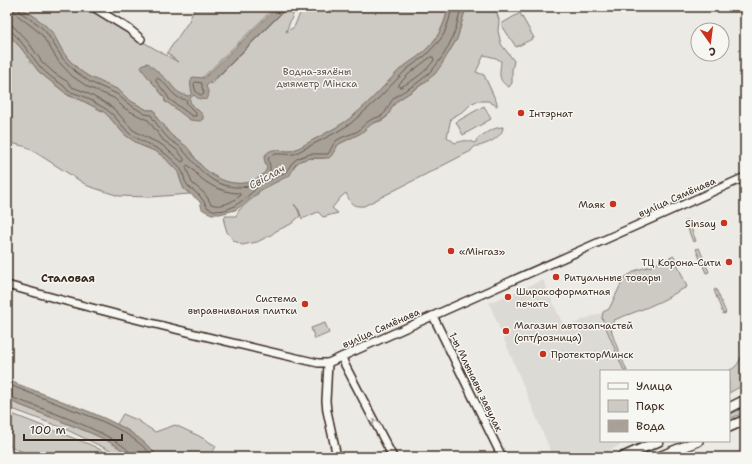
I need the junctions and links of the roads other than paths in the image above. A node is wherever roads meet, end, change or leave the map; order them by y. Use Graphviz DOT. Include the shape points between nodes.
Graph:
graph roads {
  1 [pos="93,7"];
  2 [pos="141,39"];
  3 [pos="745,177"];
  4 [pos="7,285"];
  5 [pos="433,316"];
  6 [pos="342,356"];
  7 [pos="328,363"];
  8 [pos="745,400"];
  9 [pos="730,408"];
  10 [pos="745,420"];
  11 [pos="730,427"];
  12 [pos="657,442"];
  13 [pos="696,442"];
  14 [pos="337,457"];
  15 [pos="393,457"];
  16 [pos="502,457"];
  17 [pos="623,457"];
  18 [pos="660,457"];
  1 -- 2 [label="street"];
  3 -- 5 [label="street, вуліца Сямёнава"];
  4 -- 7 [label="street" via="205,337 318,363"];
  5 -- 6 [label="street, вуліца Сямёнава"];
  5 -- 16 [label="street, 1-ы Млынавы завулак"];
  6 -- 7 [label="street, вуліца Сямёнава"];
  15 -- 6 [label="street, one-way"];
  7 -- 14 [label="street" via="327,412"];
  8 -- 9 [label="main road"];
  10 -- 11 [label="main road"];
  12 -- 17 [label="main road"];
  13 -- 18 [label="main road"];
}
